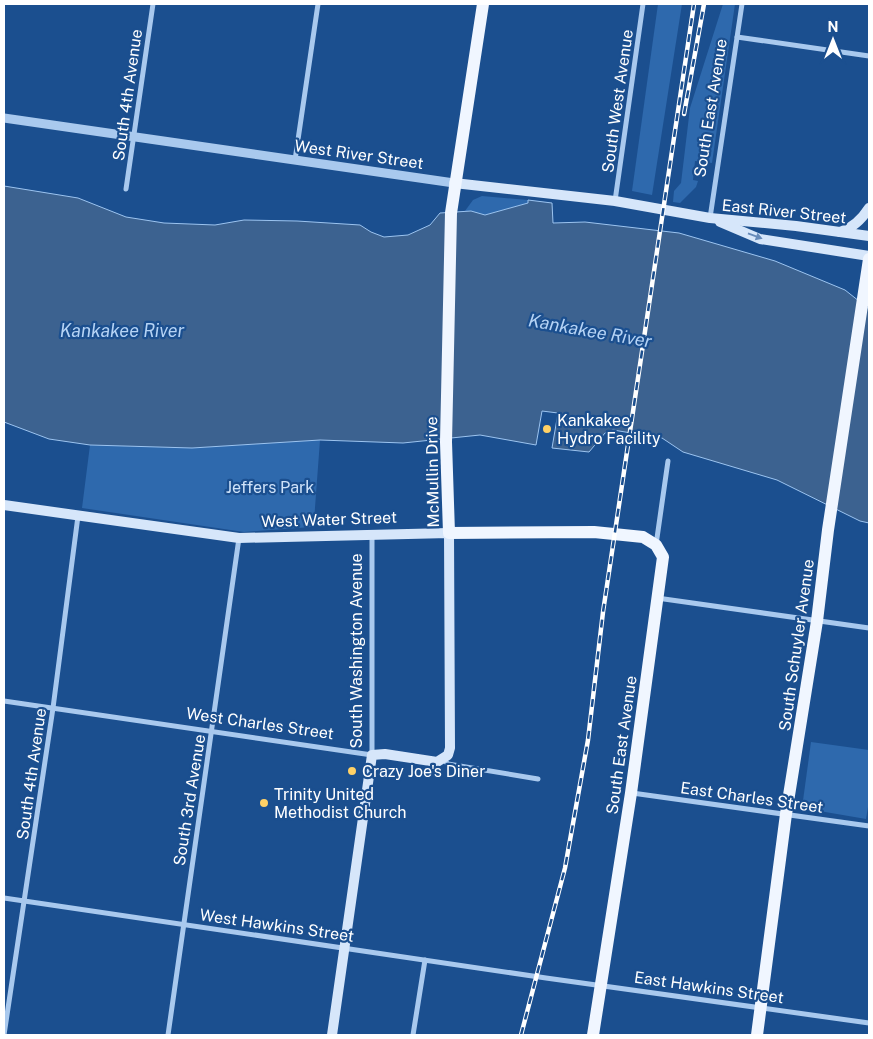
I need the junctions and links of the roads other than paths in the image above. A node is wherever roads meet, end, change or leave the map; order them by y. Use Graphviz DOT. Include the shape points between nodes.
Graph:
graph roads {
  1 [pos="153,4"];
  2 [pos="318,4"];
  3 [pos="483,4"];
  4 [pos="643,4"];
  5 [pos="742,4"];
  6 [pos="737,37"];
  7 [pos="869,56"];
  8 [pos="4,118"];
  9 [pos="134,137"];
  10 [pos="295,160"];
  11 [pos="454,182"];
  12 [pos="126,189"];
  13 [pos="616,201"];
  14 [pos="869,208"];
  15 [pos="710,218"];
  16 [pos="839,232"];
  17 [pos="869,236"];
  18 [pos="869,258"];
  19 [pos="868,272"];
  20 [pos="866,300"];
  21 [pos="668,461"];
  22 [pos="4,505"];
  23 [pos="78,516"];
  24 [pos="449,533"];
  25 [pos="372,534"];
  26 [pos="239,538"];
  27 [pos="656,545"];
  28 [pos="657,598"];
  29 [pos="817,621"];
  30 [pos="869,628"];
  31 [pos="4,701"];
  32 [pos="53,708"];
  33 [pos="212,732"];
  34 [pos="372,755"];
  35 [pos="443,759"];
  36 [pos="538,779"];
  37 [pos="631,793"];
  38 [pos="786,814"];
  39 [pos="869,826"];
  40 [pos="4,898"];
  41 [pos="24,901"];
  42 [pos="183,924"];
  43 [pos="344,947"];
  44 [pos="425,960"];
  45 [pos="546,978"];
  46 [pos="600,984"];
  47 [pos="760,1006"];
  48 [pos="869,1023"];
  49 [pos="4,1035"];
  50 [pos="168,1035"];
  51 [pos="332,1035"];
  52 [pos="414,1035"];
  53 [pos="593,1035"];
  54 [pos="757,1035"];
  1 -- 9 [label="street, South 4th Avenue"];
  2 -- 10 [label="street"];
  3 -- 11 [label="main road"];
  4 -- 13 [label="street, South West Avenue"];
  5 -- 6 [label="street, South East Avenue"];
  6 -- 7 [label="street"];
  6 -- 15 [label="street, South East Avenue"];
  8 -- 9 [label="street, West River Street"];
  9 -- 10 [label="street, West River Street"];
  9 -- 12 [label="street, South 4th Avenue"];
  10 -- 11 [label="street, West River Street"];
  11 -- 13 [label="main road, West River Street"];
  11 -- 24 [label="main road, McMullin Drive" via="450,214 446,442"];
  13 -- 15 [label="main road, West River Street"];
  14 -- 16 [label="main road" via="849,229"];
  15 -- 16 [label="main road, East River Street"];
  15 -- 18 [label="main road, East River Street, one-way" via="760,238"];
  16 -- 17 [label="main road, East River Street"];
  18 -- 19 [label="main road, South Schuyler Avenue"];
  19 -- 20 [label="main road, South Schuyler Avenue"];
  20 -- 29 [label="main road, South Schuyler Avenue" via="828,530"];
  21 -- 27 [label="street, South East Avenue"];
  22 -- 23 [label="main road, West Water Street"];
  23 -- 26 [label="main road, West Water Street"];
  23 -- 32 [label="street, South 4th Avenue"];
  24 -- 25 [label="main road, West Water Street"];
  24 -- 27 [label="main road, West Water Street" via="594,532 643,537"];
  24 -- 35 [label="main road, McMullin Drive" via="450,741 448,755"];
  25 -- 26 [label="main road, West Water Street"];
  25 -- 34 [label="street, South Washington Avenue"];
  26 -- 33 [label="street, South 3rd Avenue"];
  27 -- 28 [label="main road, South East Avenue" via="663,557"];
  28 -- 29 [label="street"];
  28 -- 37 [label="main road, South East Avenue"];
  29 -- 30 [label="street"];
  29 -- 38 [label="main road, South Schuyler Avenue"];
  31 -- 32 [label="street, West Charles Street"];
  32 -- 33 [label="street, West Charles Street"];
  32 -- 41 [label="street, South 4th Avenue"];
  33 -- 34 [label="street, West Charles Street"];
  33 -- 42 [label="street, South 3rd Avenue"];
  34 -- 35 [label="main road, West Charles Street" via="385,754 427,762"];
  34 -- 43 [label="main road, South Washington Avenue"];
  35 -- 36 [label="street, West Charles Street" via="448,764"];
  37 -- 38 [label="street, East Charles Street"];
  37 -- 46 [label="main road, South East Avenue"];
  38 -- 39 [label="street, East Charles Street"];
  38 -- 47 [label="main road, South Schuyler Avenue"];
  40 -- 41 [label="street, West Hawkins Street"];
  41 -- 42 [label="street, West Hawkins Street"];
  41 -- 49 [label="street, South 4th Avenue"];
  42 -- 43 [label="street, West Hawkins Street"];
  42 -- 50 [label="street, South 3rd Avenue"];
  43 -- 44 [label="street, West Hawkins Street"];
  43 -- 51 [label="main road, South Washington Avenue"];
  44 -- 45 [label="street, West Hawkins Street"];
  44 -- 52 [label="street"];
  45 -- 46 [label="street, East Hawkins Street"];
  46 -- 47 [label="street, East Hawkins Street"];
  46 -- 53 [label="main road, South East Avenue"];
  47 -- 48 [label="street, East Hawkins Street"];
  47 -- 54 [label="main road, South Schuyler Avenue"];
}
